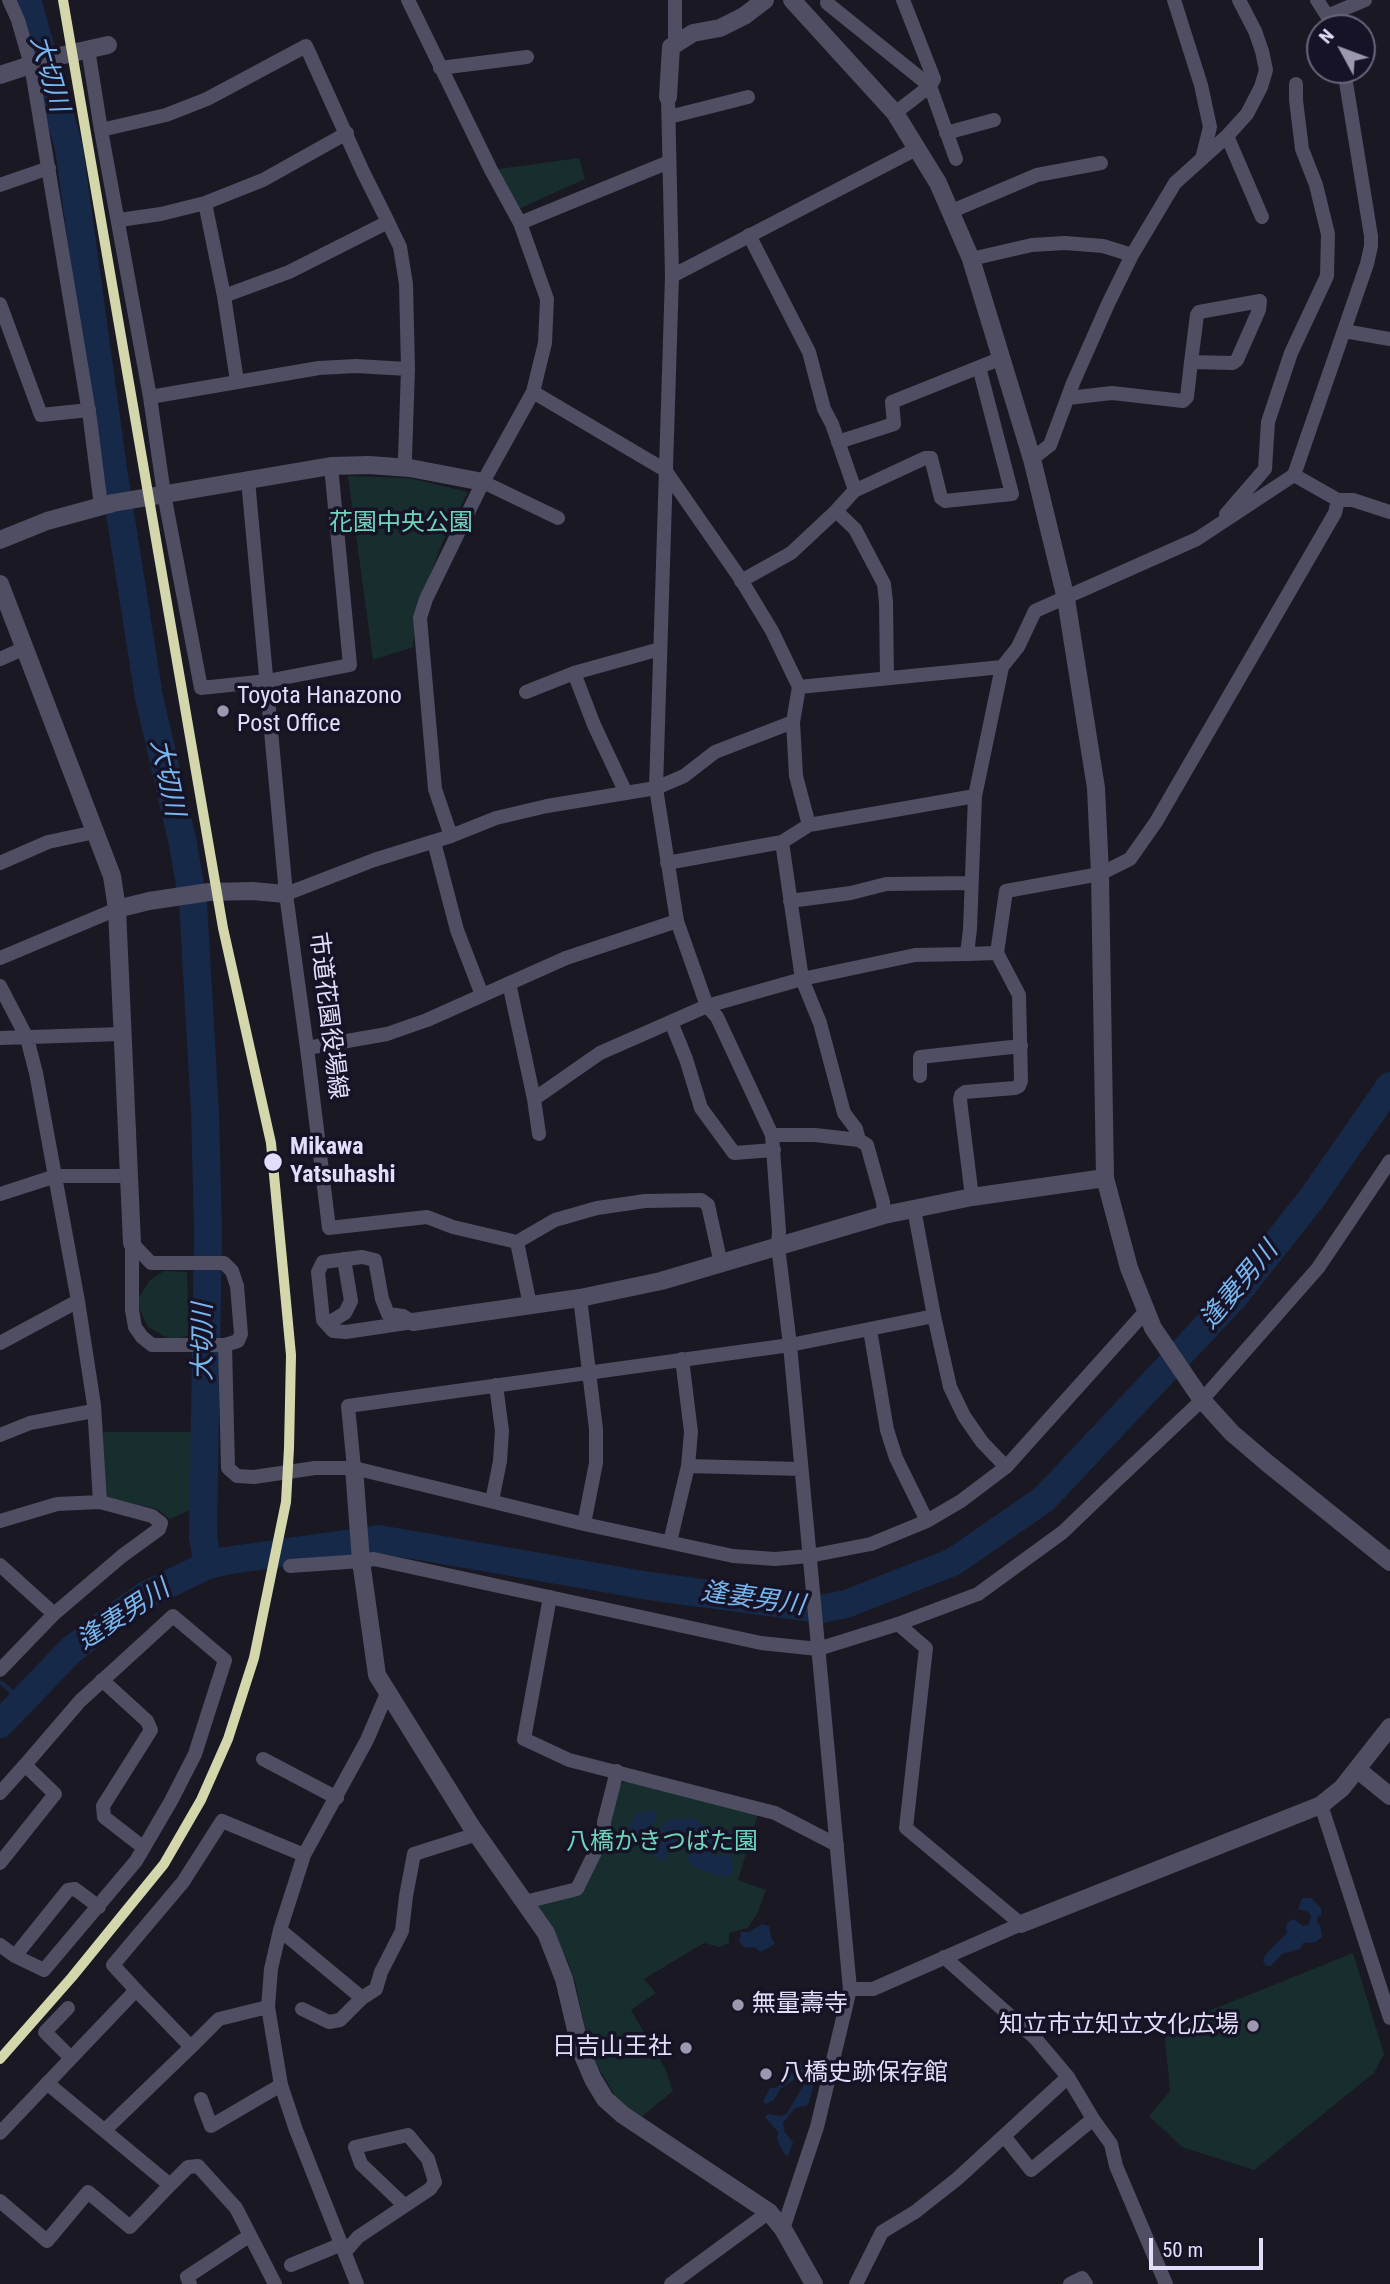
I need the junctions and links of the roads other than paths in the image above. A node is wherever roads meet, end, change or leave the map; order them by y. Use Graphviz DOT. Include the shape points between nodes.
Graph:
graph roads {
  1 [pos="9,0"];
  2 [pos="408,0"];
  3 [pos="675,0"];
  4 [pos="765,0"];
  5 [pos="792,0"];
  6 [pos="903,0"];
  7 [pos="1174,0"];
  8 [pos="1239,0"];
  9 [pos="1365,0"];
  10 [pos="827,3"];
  11 [pos="1343,14"];
  12 [pos="675,44"];
  13 [pos="108,45"];
  14 [pos="88,49"];
  15 [pos="527,57"];
  16 [pos="34,64"];
  17 [pos="440,68"];
  18 [pos="0,75"];
  19 [pos="1296,84"];
  20 [pos="1346,84"];
  21 [pos="930,86"];
  22 [pos="668,97"];
  23 [pos="748,97"];
  24 [pos="894,113"];
  25 [pos="669,117"];
  26 [pos="995,120"];
  27 [pos="101,130"];
  28 [pos="347,133"];
  29 [pos="946,133"];
  30 [pos="1227,136"];
  31 [pos="918,148"];
  32 [pos="956,159"];
  33 [pos="1202,159"];
  34 [pos="669,162"];
  35 [pos="1101,163"];
  36 [pos="49,168"];
  37 [pos="0,185"];
  38 [pos="205,203"];
  39 [pos="952,211"];
  40 [pos="1262,216"];
  41 [pos="119,220"];
  42 [pos="388,222"];
  43 [pos="520,223"];
  44 [pos="749,234"];
  45 [pos="1132,255"];
  46 [pos="971,259"];
  47 [pos="672,276"];
  48 [pos="224,296"];
  49 [pos="0,304"];
  50 [pos="1344,331"];
  51 [pos="1390,339"];
  52 [pos="1002,358"];
  53 [pos="1191,362"];
  54 [pos="979,367"];
  55 [pos="408,369"];
  56 [pos="237,382"];
  57 [pos="533,392"];
  58 [pos="150,397"];
  59 [pos="1068,398"];
  60 [pos="89,410"];
  61 [pos="838,442"];
  62 [pos="1032,459"];
  63 [pos="331,466"];
  64 [pos="403,468"];
  65 [pos="665,470"];
  66 [pos="1294,475"];
  67 [pos="248,480"];
  68 [pos="483,482"];
  69 [pos="854,491"];
  70 [pos="164,494"];
  71 [pos="1338,500"];
  72 [pos="114,503"];
  73 [pos="836,510"];
  74 [pos="1390,512"];
  75 [pos="558,518"];
  76 [pos="1214,528"];
  77 [pos="0,540"];
  78 [pos="741,581"];
  79 [pos="0,584"];
  80 [pos="1066,598"];
  81 [pos="25,648"];
  82 [pos="660,649"];
  83 [pos="0,659"];
  84 [pos="1002,667"];
  85 [pos="574,673"];
  86 [pos="887,678"];
  87 [pos="267,681"];
  88 [pos="799,687"];
  89 [pos="526,692"];
  90 [pos="793,722"];
  91 [pos="656,788"];
  92 [pos="626,793"];
  93 [pos="975,796"];
  94 [pos="809,825"];
  95 [pos="95,832"];
  96 [pos="451,836"];
  97 [pos="434,842"];
  98 [pos="782,842"];
  99 [pos="0,863"];
  100 [pos="667,863"];
  101 [pos="1100,874"];
  102 [pos="971,883"];
  103 [pos="286,894"];
  104 [pos="790,901"];
  105 [pos="117,909"];
  106 [pos="677,921"];
  107 [pos="997,953"];
  108 [pos="967,954"];
  109 [pos="0,958"];
  110 [pos="802,979"];
  111 [pos="509,983"];
  112 [pos="0,986"];
  113 [pos="482,995"];
  114 [pos="707,1006"];
  115 [pos="671,1022"];
  116 [pos="121,1034"];
  117 [pos="0,1038"];
  118 [pos="27,1038"];
  119 [pos="1021,1046"];
  120 [pos="307,1048"];
  121 [pos="920,1076"];
  122 [pos="534,1098"];
  123 [pos="538,1134"];
  124 [pos="859,1140"];
  125 [pos="773,1142"];
  126 [pos="1390,1161"];
  127 [pos="128,1175"];
  128 [pos="56,1177"];
  129 [pos="1105,1178"];
  130 [pos="0,1194"];
  131 [pos="972,1197"];
  132 [pos="914,1209"];
  133 [pos="884,1215"];
  134 [pos="517,1242"];
  135 [pos="132,1243"];
  136 [pos="778,1246"];
  137 [pos="344,1259"];
  138 [pos="150,1263"];
  139 [pos="721,1264"];
  140 [pos="132,1284"];
  141 [pos="580,1298"];
  142 [pos="78,1301"];
  143 [pos="530,1305"];
  144 [pos="387,1314"];
  145 [pos="934,1316"];
  146 [pos="1150,1320"];
  147 [pos="413,1322"];
  148 [pos="327,1324"];
  149 [pos="375,1327"];
  150 [pos="870,1330"];
  151 [pos="0,1343"];
  152 [pos="225,1345"];
  153 [pos="790,1345"];
  154 [pos="682,1359"];
  155 [pos="589,1372"];
  156 [pos="496,1385"];
  157 [pos="1197,1394"];
  158 [pos="93,1411"];
  159 [pos="0,1435"];
  160 [pos="688,1466"];
  161 [pos="1006,1467"];
  162 [pos="354,1468"];
  163 [pos="801,1469"];
  164 [pos="100,1502"];
  165 [pos="492,1502"];
  166 [pos="0,1521"];
  167 [pos="927,1521"];
  168 [pos="584,1524"];
  169 [pos="670,1542"];
  170 [pos="808,1556"];
  171 [pos="362,1558"];
  172 [pos="1390,1562"];
  173 [pos="0,1565"];
  174 [pos="290,1566"];
  175 [pos="550,1597"];
  176 [pos="54,1614"];
  177 [pos="898,1624"];
  178 [pos="817,1644"];
  179 [pos="0,1670"];
  180 [pos="102,1680"];
  181 [pos="388,1691"];
  182 [pos="1390,1727"];
  183 [pos="263,1759"];
  184 [pos="25,1765"];
  185 [pos="1357,1770"];
  186 [pos="617,1771"];
  187 [pos="0,1793"];
  188 [pos="1390,1796"];
  189 [pos="337,1798"];
  190 [pos="1321,1805"];
  191 [pos="477,1834"];
  192 [pos="837,1845"];
  193 [pos="144,1848"];
  194 [pos="304,1855"];
  195 [pos="0,1863"];
  196 [pos="525,1902"];
  197 [pos="99,1907"];
  198 [pos="1021,1924"];
  199 [pos="280,1930"];
  200 [pos="0,1945"];
  201 [pos="15,1956"];
  202 [pos="944,1957"];
  203 [pos="850,1989"];
  204 [pos="136,1990"];
  205 [pos="362,1998"];
  206 [pos="268,2007"];
  207 [pos="68,2008"];
  208 [pos="302,2009"];
  209 [pos="1390,2018"];
  210 [pos="191,2047"];
  211 [pos="71,2057"];
  212 [pos="1068,2077"];
  213 [pos="47,2083"];
  214 [pos="281,2085"];
  215 [pos="201,2099"];
  216 [pos="1093,2119"];
  217 [pos="104,2130"];
  218 [pos="0,2133"];
  219 [pos="1004,2136"];
  220 [pos="170,2185"];
  221 [pos="0,2201"];
  222 [pos="404,2205"];
  223 [pos="769,2212"];
  224 [pos="783,2229"];
  225 [pos="249,2236"];
  226 [pos="343,2248"];
  227 [pos="291,2265"];
  228 [pos="190,2284"];
  229 [pos="275,2284"];
  230 [pos="357,2284"];
  231 [pos="671,2284"];
  232 [pos="814,2284"];
  233 [pos="856,2284"];
  234 [pos="1070,2284"];
  235 [pos="1086,2284"];
  236 [pos="1166,2284"];
  1 -- 16 [label="street"];
  2 -- 17 [label="street"];
  3 -- 12 [label="street"];
  4 -- 12 [label="street" via="720,28 693,33"];
  5 -- 24 [label="street"];
  6 -- 21 [label="street" via="934,79"];
  7 -- 33 [label="street" via="1210,127"];
  8 -- 30 [label="street" via="1255,31 1266,71 1247,114"];
  9 -- 11 [label="street"];
  10 -- 21 [label="street"];
  12 -- 22 [label="street" via="671,47"];
  13 -- 14 [label="street"];
  14 -- 16 [label="street"];
  14 -- 27 [label="street"];
  15 -- 17 [label="street"];
  16 -- 18 [label="street"];
  16 -- 36 [label="street"];
  17 -- 43 [label="street"];
  19 -- 76 [label="street" via="1302,149 1328,234 1326,275 1291,353 1268,422 1265,469"];
  20 -- 50 [label="street" via="1371,236 1367,264"];
  21 -- 24 [label="street"];
  21 -- 29 [label="street"];
  22 -- 25 [label="street"];
  23 -- 25 [label="street"];
  24 -- 31 [label="street"];
  25 -- 34 [label="street"];
  26 -- 29 [label="street"];
  27 -- 28 [label="street" via="166,115 207,99 306,46"];
  27 -- 41 [label="street"];
  28 -- 38 [label="street" via="263,180"];
  28 -- 42 [label="street"];
  29 -- 32 [label="street"];
  30 -- 33 [label="street"];
  30 -- 40 [label="street"];
  31 -- 39 [label="street"];
  31 -- 44 [label="street"];
  33 -- 45 [label="street" via="1175,183"];
  34 -- 43 [label="street"];
  34 -- 47 [label="street"];
  35 -- 39 [label="street" via="1037,175"];
  36 -- 37 [label="street"];
  36 -- 60 [label="street"];
  38 -- 41 [label="street"];
  38 -- 48 [label="street"];
  39 -- 46 [label="street"];
  41 -- 58 [label="street"];
  42 -- 48 [label="street" via="289,272"];
  42 -- 55 [label="street" via="400,247 406,284"];
  43 -- 57 [label="street" via="547,299 545,343"];
  44 -- 47 [label="street"];
  44 -- 61 [label="street" via="809,352"];
  45 -- 46 [label="street" via="1103,246 1065,243 1032,245"];
  45 -- 59 [label="street"];
  46 -- 52 [label="street"];
  47 -- 65 [label="street"];
  48 -- 56 [label="street"];
  49 -- 60 [label="street" via="41,415"];
  50 -- 51 [label="street"];
  50 -- 66 [label="street"];
  52 -- 54 [label="street"];
  52 -- 62 [label="street"];
  53 -- 53 [label="street" via="1199,312 1260,301 1237,360"];
  53 -- 59 [label="street" via="1183,401 1112,393"];
  54 -- 61 [label="street" via="892,402 894,424"];
  54 -- 69 [label="street" via="1012,494 945,500 931,458"];
  55 -- 56 [label="street" via="319,368"];
  55 -- 64 [label="street"];
  56 -- 58 [label="street"];
  57 -- 65 [label="street"];
  57 -- 68 [label="street"];
  58 -- 70 [label="street"];
  59 -- 62 [label="street" via="1050,445"];
  60 -- 72 [label="street"];
  61 -- 69 [label="street"];
  62 -- 80 [label="street"];
  63 -- 64 [label="street"];
  63 -- 67 [label="street"];
  63 -- 87 [label="street" via="350,665"];
  64 -- 68 [label="street"];
  65 -- 78 [label="street"];
  65 -- 82 [label="street"];
  66 -- 71 [label="street"];
  66 -- 76 [label="street"];
  67 -- 70 [label="street"];
  67 -- 87 [label="street, 市道花園役場線"];
  68 -- 75 [label="street"];
  68 -- 96 [label="street" via="420,618 435,789"];
  69 -- 73 [label="street"];
  70 -- 72 [label="street"];
  70 -- 87 [label="street" via="201,688"];
  71 -- 74 [label="street"];
  71 -- 101 [label="street" via="1335,513 1156,822 1130,859"];
  72 -- 77 [label="street" via="47,521"];
  73 -- 78 [label="street" via="791,553"];
  73 -- 86 [label="street" via="855,528 884,584"];
  76 -- 80 [label="street"];
  78 -- 88 [label="street"];
  79 -- 81 [label="street"];
  80 -- 84 [label="street" via="1035,611 1018,647"];
  80 -- 101 [label="street" via="1096,788"];
  81 -- 83 [label="street"];
  81 -- 95 [label="street"];
  82 -- 85 [label="street"];
  82 -- 91 [label="street"];
  84 -- 86 [label="street"];
  84 -- 93 [label="street"];
  85 -- 89 [label="street"];
  85 -- 92 [label="street"];
  86 -- 88 [label="street"];
  87 -- 103 [label="street, 市道花園役場線"];
  88 -- 90 [label="street"];
  90 -- 91 [label="street" via="715,752 684,776"];
  90 -- 94 [label="street" via="796,776"];
  91 -- 92 [label="street"];
  91 -- 100 [label="street"];
  92 -- 96 [label="street" via="496,818"];
  93 -- 94 [label="street"];
  93 -- 102 [label="street"];
  94 -- 98 [label="street"];
  95 -- 99 [label="street" via="48,842"];
  95 -- 105 [label="street" via="112,876"];
  96 -- 97 [label="street"];
  97 -- 103 [label="street"];
  97 -- 113 [label="street" via="457,930"];
  98 -- 100 [label="street"];
  98 -- 104 [label="street"];
  100 -- 106 [label="street"];
  101 -- 107 [label="street" via="1006,891"];
  101 -- 129 [label="street"];
  102 -- 104 [label="street" via="886,884"];
  102 -- 108 [label="street"];
  103 -- 105 [label="street" via="209,892"];
  103 -- 120 [label="street, 市道花園役場線"];
  104 -- 110 [label="street"];
  105 -- 109 [label="street"];
  105 -- 116 [label="street"];
  106 -- 111 [label="street" via="566,958"];
  106 -- 114 [label="street"];
  107 -- 108 [label="street"];
  107 -- 119 [label="street" via="1019,995"];
  108 -- 110 [label="street" via="915,955"];
  110 -- 114 [label="street"];
  110 -- 124 [label="street" via="820,1023 844,1113"];
  111 -- 113 [label="street"];
  111 -- 122 [label="street"];
  112 -- 118 [label="street"];
  113 -- 120 [label="street" via="387,1034"];
  114 -- 115 [label="street"];
  114 -- 125 [label="street" via="718,1017"];
  115 -- 122 [label="street" via="600,1053"];
  115 -- 125 [label="street" via="701,1108 734,1153"];
  116 -- 118 [label="street"];
  116 -- 127 [label="street"];
  117 -- 118 [label="street"];
  118 -- 128 [label="street"];
  119 -- 121 [label="street" via="920,1057"];
  119 -- 131 [label="street" via="1019,1086 961,1095"];
  120 -- 134 [label="street, 市道花園役場線" via="329,1228 427,1217"];
  122 -- 123 [label="street"];
  124 -- 125 [label="street" via="815,1135"];
  124 -- 133 [label="street" via="867,1145"];
  125 -- 136 [label="street"];
  126 -- 157 [label="street" via="1318,1268"];
  127 -- 128 [label="street"];
  127 -- 135 [label="street"];
  128 -- 130 [label="street"];
  128 -- 142 [label="street"];
  129 -- 131 [label="street"];
  129 -- 146 [label="street" via="1129,1268"];
  131 -- 132 [label="street"];
  132 -- 133 [label="street"];
  132 -- 145 [label="street"];
  133 -- 136 [label="street"];
  134 -- 139 [label="street" via="555,1220 597,1208 701,1200 708,1205"];
  134 -- 143 [label="street"];
  135 -- 138 [label="street"];
  135 -- 140 [label="street"];
  136 -- 139 [label="street"];
  136 -- 153 [label="street"];
  137 -- 144 [label="street" via="375,1260"];
  137 -- 148 [label="street" via="351,1301 345,1313"];
  137 -- 148 [label="street" via="323,1262 318,1272"];
  138 -- 140 [label="street"];
  138 -- 152 [label="street" via="224,1263 232,1270 241,1334 237,1341"];
  139 -- 141 [label="street"];
  140 -- 152 [label="street" via="135,1327 152,1345"];
  141 -- 143 [label="street"];
  141 -- 155 [label="street"];
  142 -- 151 [label="street"];
  142 -- 158 [label="street"];
  143 -- 147 [label="street"];
  144 -- 147 [label="street"];
  144 -- 149 [label="street"];
  145 -- 150 [label="street"];
  145 -- 161 [label="street" via="950,1387 982,1442"];
  146 -- 157 [label="street"];
  146 -- 161 [label="street"];
  147 -- 149 [label="street"];
  148 -- 149 [label="street" via="333,1331"];
  150 -- 153 [label="street"];
  150 -- 167 [label="street" via="887,1430"];
  152 -- 162 [label="street" via="228,1468 232,1473 254,1477"];
  153 -- 154 [label="street"];
  153 -- 163 [label="street"];
  154 -- 155 [label="street"];
  154 -- 160 [label="street" via="691,1432"];
  155 -- 156 [label="street"];
  155 -- 168 [label="street" via="596,1463"];
  156 -- 162 [label="street" via="348,1406"];
  156 -- 165 [label="street" via="502,1432"];
  157 -- 172 [label="street" via="1232,1433"];
  157 -- 177 [label="street" via="1040,1550 978,1594"];
  158 -- 159 [label="street" via="30,1423"];
  158 -- 164 [label="street"];
  160 -- 163 [label="street"];
  160 -- 169 [label="street"];
  161 -- 167 [label="street"];
  162 -- 165 [label="street"];
  162 -- 171 [label="street"];
  163 -- 170 [label="street"];
  164 -- 166 [label="street" via="57,1504"];
  164 -- 176 [label="street" via="152,1516 161,1522 159,1529"];
  165 -- 168 [label="street"];
  167 -- 170 [label="street" via="871,1544"];
  168 -- 169 [label="street"];
  169 -- 170 [label="street" via="733,1556"];
  170 -- 178 [label="street"];
  171 -- 174 [label="street"];
  171 -- 175 [label="street"];
  171 -- 181 [label="street" via="377,1675"];
  173 -- 176 [label="street"];
  175 -- 178 [label="street" via="761,1643"];
  175 -- 186 [label="street" via="524,1739 569,1760"];
  176 -- 179 [label="street"];
  177 -- 178 [label="street"];
  177 -- 198 [label="street" via="926,1648 906,1828"];
  178 -- 192 [label="street"];
  180 -- 184 [label="street"];
  180 -- 193 [label="street" via="151,1730 103,1806 104,1817"];
  180 -- 193 [label="street" via="173,1616 225,1660 195,1754"];
  181 -- 189 [label="street"];
  181 -- 191 [label="street"];
  182 -- 185 [label="street"];
  183 -- 189 [label="street"];
  184 -- 187 [label="street"];
  184 -- 195 [label="street" via="55,1794"];
  185 -- 188 [label="street"];
  185 -- 190 [label="street"];
  186 -- 192 [label="street" via="775,1813"];
  186 -- 196 [label="street" via="604,1834 577,1889"];
  189 -- 194 [label="street"];
  190 -- 198 [label="street"];
  190 -- 209 [label="street"];
  191 -- 196 [label="street"];
  191 -- 205 [label="street" via="414,1854 402,1931 376,1989"];
  192 -- 203 [label="street"];
  193 -- 197 [label="street"];
  194 -- 199 [label="street"];
  194 -- 204 [label="street" via="222,1821 183,1882 114,1965"];
  196 -- 223 [label="street" via="546,1934 564,1979 581,2051 605,2099 652,2136"];
  197 -- 201 [label="street" via="44,1970"];
  197 -- 201 [label="street" via="75,1889 68,1890"];
  198 -- 202 [label="street"];
  199 -- 205 [label="street"];
  199 -- 206 [label="street"];
  200 -- 201 [label="street"];
  202 -- 203 [label="street" via="873,1989"];
  202 -- 212 [label="street" via="1035,2038"];
  203 -- 224 [label="street" via="817,2127"];
  204 -- 210 [label="street"];
  204 -- 211 [label="street"];
  205 -- 208 [label="street" via="340,2020 329,2022"];
  206 -- 210 [label="street" via="219,2019"];
  206 -- 214 [label="street"];
  207 -- 211 [label="street" via="45,2032"];
  210 -- 217 [label="street"];
  211 -- 213 [label="street"];
  212 -- 216 [label="street"];
  212 -- 219 [label="street"];
  213 -- 217 [label="street"];
  213 -- 218 [label="street"];
  214 -- 215 [label="street" via="211,2126"];
  214 -- 226 [label="street"];
  216 -- 219 [label="street" via="1031,2170"];
  216 -- 236 [label="street" via="1111,2144"];
  217 -- 220 [label="street"];
  219 -- 233 [label="street" via="915,2212 881,2232"];
  220 -- 221 [label="street" via="130,2227 88,2192 47,2241"];
  220 -- 225 [label="street" via="188,2167 198,2166 236,2208"];
  222 -- 222 [label="street" via="435,2182 428,2159 415,2143 408,2135 355,2147 361,2164"];
  222 -- 226 [label="street"];
  223 -- 224 [label="street"];
  223 -- 231 [label="street"];
  224 -- 232 [label="street"];
  225 -- 228 [label="street" via="187,2277"];
  225 -- 229 [label="street"];
  226 -- 227 [label="street"];
  226 -- 230 [label="street"];
  234 -- 235 [label="street" via="1082,2278"];
}
